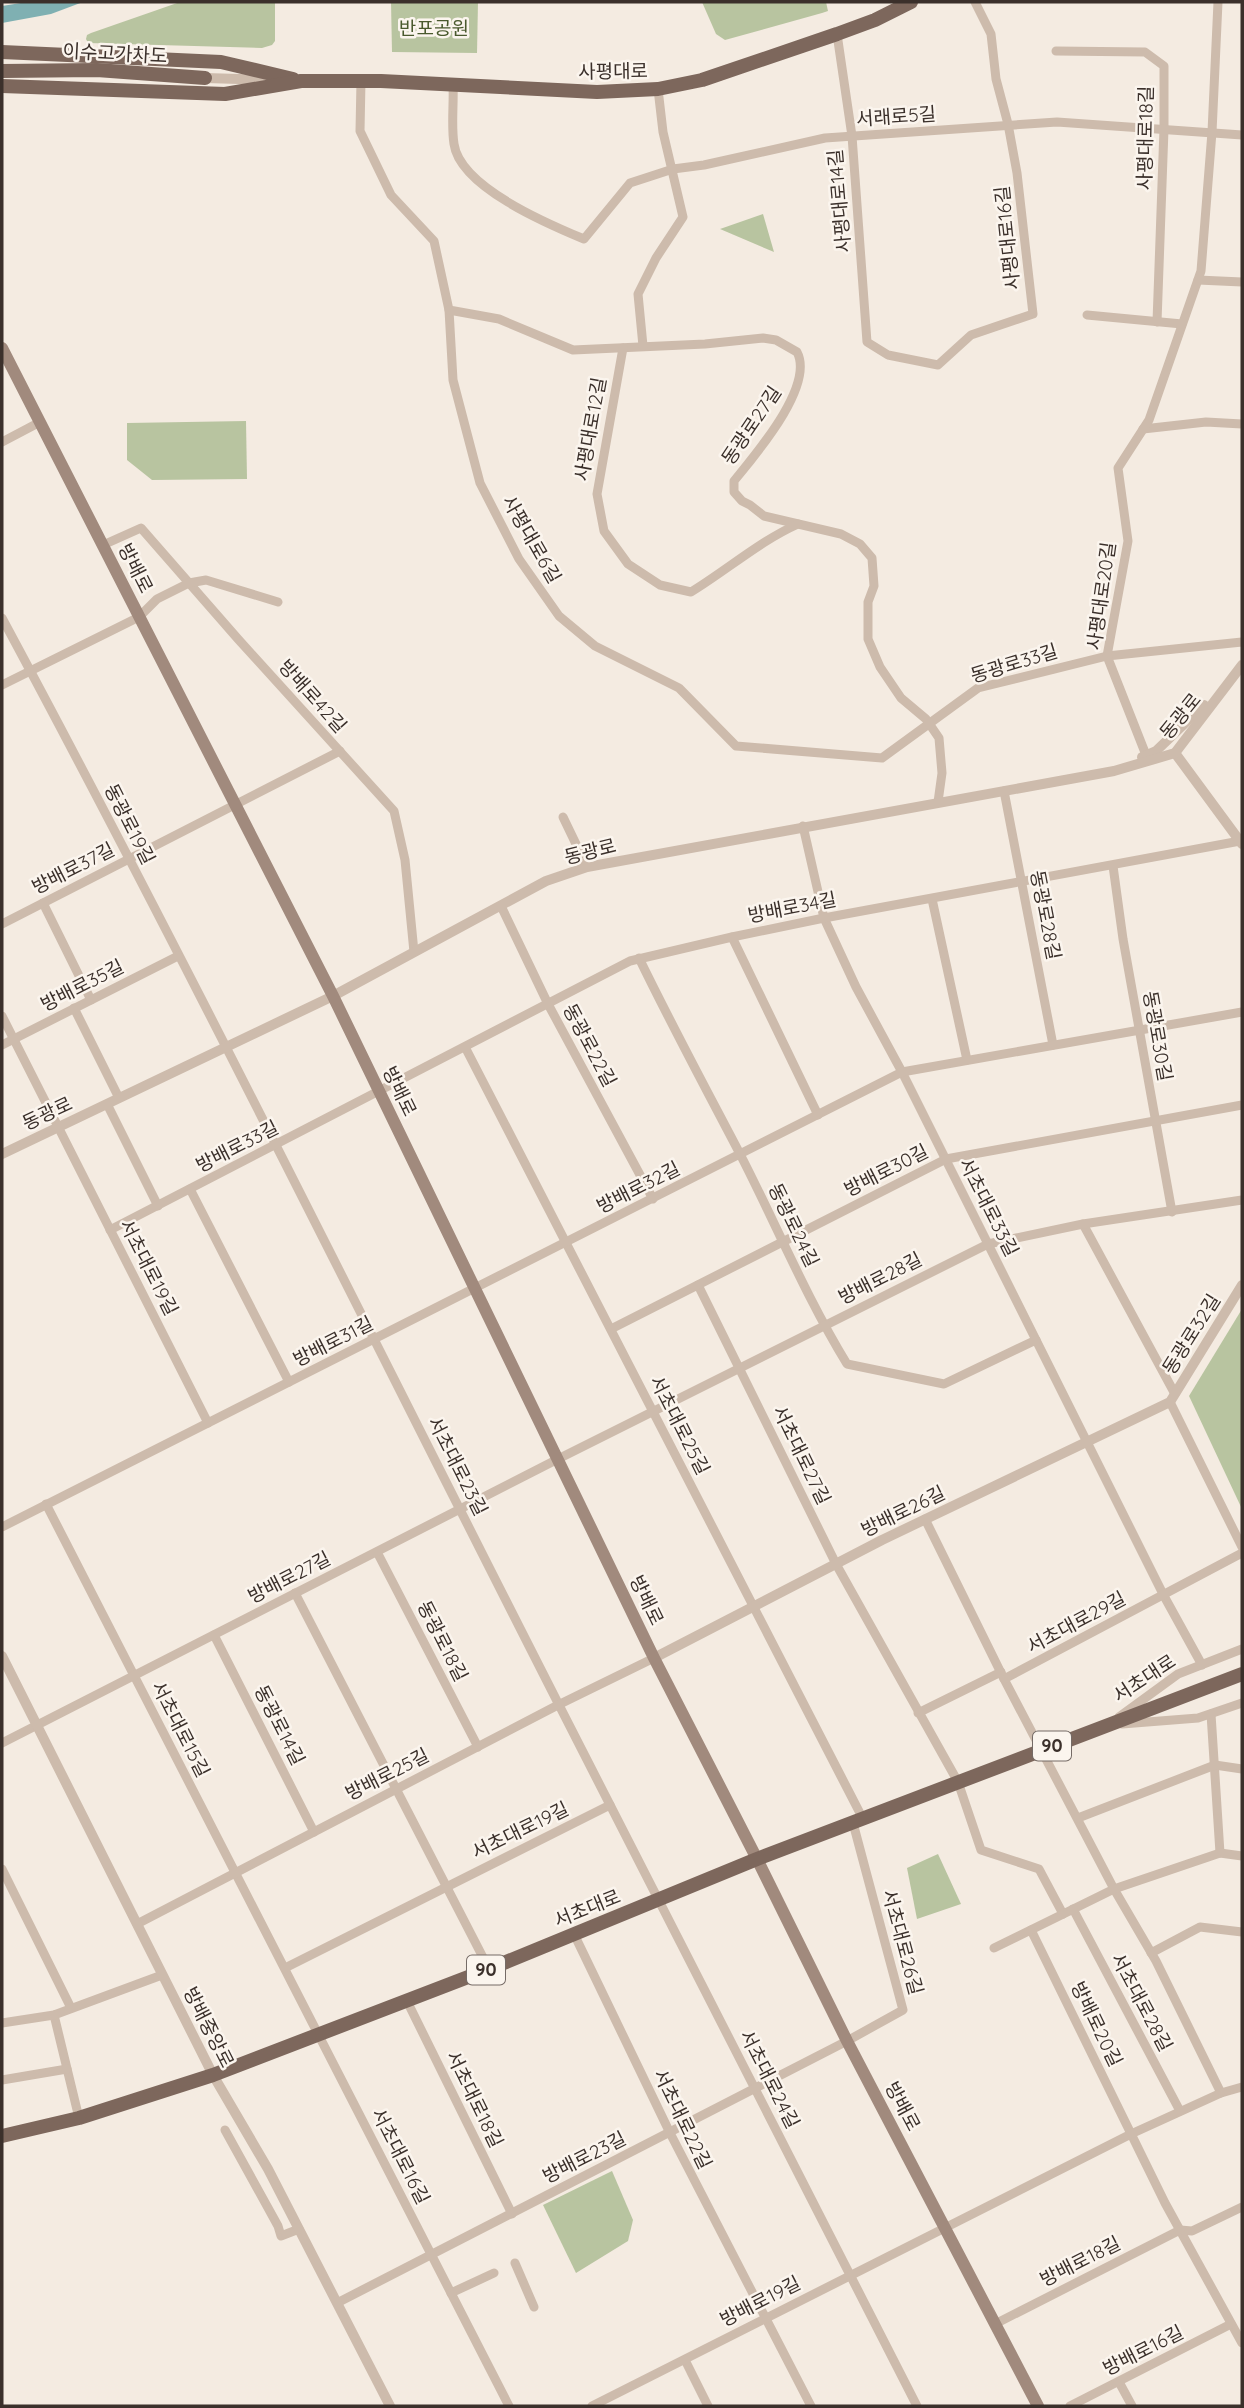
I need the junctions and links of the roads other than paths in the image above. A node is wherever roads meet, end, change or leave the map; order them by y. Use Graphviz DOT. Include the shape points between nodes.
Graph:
graph roads {
  1 [pos="911,2"];
  2 [pos="975,2"];
  3 [pos="1218,2"];
  4 [pos="837,34"];
  5 [pos="1056,51"];
  6 [pos="2,52"];
  7 [pos="2,68"];
  8 [pos="205,78"];
  9 [pos="301,80"];
  10 [pos="361,81"];
  11 [pos="453,85"];
  12 [pos="2,86"];
  13 [pos="658,89"];
  14 [pos="1008,124"];
  15 [pos="1164,129"];
  16 [pos="1212,132"];
  17 [pos="1242,135"];
  18 [pos="852,136"];
  19 [pos="673,169"];
  20 [pos="1198,279"];
  21 [pos="1242,282"];
  22 [pos="449,310"];
  23 [pos="1087,316"];
  24 [pos="1157,322"];
  25 [pos="1182,324"];
  26 [pos="643,346"];
  27 [pos="2,348"];
  28 [pos="623,348"];
  29 [pos="888,355"];
  30 [pos="40,422"];
  31 [pos="1242,424"];
  32 [pos="1143,429"];
  33 [pos="2,442"];
  34 [pos="798,524"];
  35 [pos="103,545"];
  36 [pos="189,583"];
  37 [pos="278,602"];
  38 [pos="139,617"];
  39 [pos="2,618"];
  40 [pos="1242,642"];
  41 [pos="1107,656"];
  42 [pos="1242,665"];
  43 [pos="31,671"];
  44 [pos="1227,684"];
  45 [pos="2,685"];
  46 [pos="929,722"];
  47 [pos="340,751"];
  48 [pos="1175,753"];
  49 [pos="1146,755"];
  50 [pos="1114,771"];
  51 [pos="1004,791"];
  52 [pos="938,802"];
  53 [pos="235,805"];
  54 [pos="563,817"];
  55 [pos="803,826"];
  56 [pos="1241,843"];
  57 [pos="129,859"];
  58 [pos="1113,866"];
  59 [pos="587,867"];
  60 [pos="1021,883"];
  61 [pos="932,899"];
  62 [pos="43,903"];
  63 [pos="501,905"];
  64 [pos="824,918"];
  65 [pos="2,924"];
  66 [pos="732,936"];
  67 [pos="414,952"];
  68 [pos="178,956"];
  69 [pos="639,958"];
  70 [pos="333,996"];
  71 [pos="91,1000"];
  72 [pos="548,1004"];
  73 [pos="74,1009"];
  74 [pos="1242,1012"];
  75 [pos="2,1016"];
  76 [pos="1140,1030"];
  77 [pos="15,1038"];
  78 [pos="2,1045"];
  79 [pos="1053,1045"];
  80 [pos="465,1047"];
  81 [pos="225,1048"];
  82 [pos="967,1060"];
  83 [pos="902,1072"];
  84 [pos="379,1092"];
  85 [pos="120,1098"];
  86 [pos="107,1104"];
  87 [pos="1242,1105"];
  88 [pos="818,1115"];
  89 [pos="1155,1120"];
  90 [pos="60,1126"];
  91 [pos="275,1146"];
  92 [pos="2,1154"];
  93 [pos="740,1154"];
  94 [pos="946,1159"];
  95 [pos="190,1189"];
  96 [pos="653,1199"];
  97 [pos="1242,1200"];
  98 [pos="158,1206"];
  99 [pos="1172,1212"];
  100 [pos="1083,1224"];
  101 [pos="110,1230"];
  102 [pos="782,1242"];
  103 [pos="566,1243"];
  104 [pos="988,1244"];
  105 [pos="698,1285"];
  106 [pos="1242,1285"];
  107 [pos="474,1290"];
  108 [pos="824,1326"];
  109 [pos="611,1329"];
  110 [pos="374,1340"];
  111 [pos="1037,1340"];
  112 [pos="740,1368"];
  113 [pos="289,1382"];
  114 [pos="1172,1398"];
  115 [pos="654,1411"];
  116 [pos="208,1423"];
  117 [pos="1087,1442"];
  118 [pos="556,1460"];
  119 [pos="47,1504"];
  120 [pos="460,1510"];
  121 [pos="925,1519"];
  122 [pos="2,1527"];
  123 [pos="1242,1547"];
  124 [pos="377,1552"];
  125 [pos="1242,1553"];
  126 [pos="836,1564"];
  127 [pos="295,1593"];
  128 [pos="1164,1596"];
  129 [pos="754,1606"];
  130 [pos="214,1635"];
  131 [pos="1242,1649"];
  132 [pos="654,1658"];
  133 [pos="3,1660"];
  134 [pos="1202,1665"];
  135 [pos="1242,1674"];
  136 [pos="134,1675"];
  137 [pos="1003,1675"];
  138 [pos="1242,1703"];
  139 [pos="558,1705"];
  140 [pos="918,1713"];
  141 [pos="1211,1714"];
  142 [pos="37,1725"];
  143 [pos="1107,1726"];
  144 [pos="2,1743"];
  145 [pos="478,1747"];
  146 [pos="1042,1750"];
  147 [pos="1215,1765"];
  148 [pos="1242,1769"];
  149 [pos="958,1782"];
  150 [pos="396,1789"];
  151 [pos="610,1805"];
  152 [pos="1078,1818"];
  153 [pos="858,1821"];
  154 [pos="314,1832"];
  155 [pos="1220,1853"];
  156 [pos="1242,1856"];
  157 [pos="757,1859"];
  158 [pos="2,1869"];
  159 [pos="234,1873"];
  160 [pos="446,1887"];
  161 [pos="1114,1889"];
  162 [pos="659,1899"];
  163 [pos="1073,1909"];
  164 [pos="1063,1914"];
  165 [pos="137,1924"];
  166 [pos="1031,1930"];
  167 [pos="1242,1932"];
  168 [pos="574,1934"];
  169 [pos="994,1948"];
  170 [pos="1151,1953"];
  171 [pos="285,1968"];
  172 [pos="489,1969"];
  173 [pos="162,1975"];
  174 [pos="407,2001"];
  175 [pos="71,2008"];
  176 [pos="54,2015"];
  177 [pos="2,2023"];
  178 [pos="319,2034"];
  179 [pos="847,2041"];
  180 [pos="67,2068"];
  181 [pos="213,2075"];
  182 [pos="2,2080"];
  183 [pos="1242,2087"];
  184 [pos="755,2089"];
  185 [pos="1221,2092"];
  186 [pos="1180,2111"];
  187 [pos="79,2118"];
  188 [pos="225,2130"];
  189 [pos="670,2133"];
  190 [pos="1131,2134"];
  191 [pos="2,2136"];
  192 [pos="1242,2207"];
  193 [pos="512,2214"];
  194 [pos="944,2227"];
  195 [pos="299,2229"];
  196 [pos="1180,2230"];
  197 [pos="431,2255"];
  198 [pos="515,2263"];
  199 [pos="494,2273"];
  200 [pos="850,2274"];
  201 [pos="451,2293"];
  202 [pos="337,2303"];
  203 [pos="534,2307"];
  204 [pos="765,2318"];
  205 [pos="995,2324"];
  206 [pos="1231,2324"];
  207 [pos="1242,2343"];
  208 [pos="685,2360"];
  209 [pos="1118,2382"];
  210 [pos="607,2403"];
  211 [pos="390,2406"];
  212 [pos="509,2406"];
  213 [pos="592,2406"];
  214 [pos="708,2406"];
  215 [pos="811,2406"];
  216 [pos="917,2406"];
  217 [pos="1038,2406"];
  218 [pos="1070,2406"];
  219 [pos="1132,2406"];
  1 -- 4 [label="main road, 사평대로"];
  2 -- 14 [label="street, 사평대로16길" via="990,34"];
  3 -- 16 [label="street, 사평대로20길"];
  4 -- 13 [label="main road, 사평대로"];
  4 -- 18 [label="street, 사평대로14길"];
  5 -- 15 [label="street, 사평대로18길" via="1144,52 1164,66"];
  6 -- 9 [label="main road, 사평대로" via="221,62"];
  7 -- 8 [label="main road, 이수고가차도"];
  8 -- 9 [label="street, 사평대로"];
  9 -- 10 [label="main road, 사평대로"];
  9 -- 12 [label="main road, 사평대로" via="225,94"];
  10 -- 11 [label="main road, 사평대로"];
  10 -- 22 [label="street, 사평대로6길" via="360,131 391,195 434,241"];
  11 -- 13 [label="main road, 사평대로" via="597,92"];
  11 -- 19 [label="street, 서래로5길" via="454,146 464,167 530,216 584,239 630,183"];
  13 -- 19 [label="street"];
  14 -- 15 [label="street, 서래로5길" via="1057,122"];
  14 -- 18 [label="street, 서래로5길"];
  14 -- 29 [label="street, 사평대로16길" via="1033,314 971,335 938,365"];
  15 -- 16 [label="street, 서래로5길"];
  15 -- 24 [label="street, 사평대로18길"];
  16 -- 17 [label="street, 서래로5길"];
  16 -- 20 [label="street, 사평대로20길"];
  18 -- 19 [label="street, 서래로5길"];
  18 -- 29 [label="street, 사평대로14길" via="867,342"];
  19 -- 26 [label="street" via="683,217 638,294"];
  20 -- 21 [label="street"];
  20 -- 25 [label="street, 사평대로20길"];
  22 -- 28 [label="street, 동광로27길" via="499,319 573,350"];
  22 -- 46 [label="street, 사평대로6길" via="453,380 480,483 519,559 559,616 595,646 679,688 736,746 882,758"];
  23 -- 24 [label="street"];
  24 -- 25 [label="street"];
  25 -- 32 [label="street, 사평대로20길"];
  26 -- 28 [label="street, 동광로27길"];
  26 -- 34 [label="street, 동광로27길" via="763,338 797,352 802,366 795,390 777,424 734,481 734,492 764,516"];
  27 -- 30 [label="main road, 방배로"];
  28 -- 34 [label="street, 사평대로12길" via="597,494 604,531 628,564 660,584 691,592"];
  30 -- 33 [label="street"];
  30 -- 35 [label="main road, 방배로"];
  31 -- 32 [label="street" via="1206,422"];
  32 -- 41 [label="street, 사평대로20길" via="1118,468 1128,541"];
  34 -- 46 [label="street, 동광로27길" via="841,534 860,544 872,558 868,639 901,698"];
  35 -- 36 [label="street, 방배로42길" via="141,528"];
  35 -- 38 [label="main road, 방배로"];
  36 -- 37 [label="street" via="206,580"];
  36 -- 38 [label="street" via="157,599"];
  36 -- 47 [label="street, 방배로42길"];
  38 -- 43 [label="street"];
  38 -- 53 [label="main road, 방배로"];
  39 -- 43 [label="street, 동광로19길"];
  40 -- 41 [label="street, 동광로33길"];
  41 -- 46 [label="street, 동광로33길" via="978,688"];
  41 -- 49 [label="street, 사평대로20길"];
  42 -- 44 [label="street, 동광로"];
  43 -- 45 [label="street"];
  43 -- 57 [label="street, 동광로19길"];
  44 -- 48 [label="street, 동광로"];
  44 -- 49 [label="street, 동광로" via="1156,751"];
  46 -- 52 [label="street, 동광로27길" via="939,738 942,773"];
  47 -- 53 [label="street"];
  47 -- 67 [label="street, 방배로42길" via="394,811 405,860"];
  48 -- 50 [label="street, 동광로"];
  48 -- 56 [label="street"];
  49 -- 50 [label="street, 동광로"];
  50 -- 51 [label="street, 동광로"];
  51 -- 52 [label="street, 동광로"];
  51 -- 60 [label="street, 동광로28길"];
  52 -- 55 [label="street, 동광로"];
  53 -- 57 [label="street, 방배로37길"];
  53 -- 70 [label="main road, 방배로"];
  54 -- 59 [label="street"];
  55 -- 59 [label="street, 동광로"];
  55 -- 64 [label="street, 서초대로33길"];
  56 -- 58 [label="street, 방배로34길"];
  57 -- 62 [label="street, 방배로37길"];
  57 -- 68 [label="street, 동광로19길"];
  58 -- 60 [label="street, 방배로34길"];
  58 -- 76 [label="street, 동광로30길"];
  59 -- 63 [label="street, 동광로" via="546,881"];
  60 -- 61 [label="street, 방배로34길"];
  60 -- 79 [label="street, 동광로28길"];
  61 -- 64 [label="street, 방배로34길"];
  61 -- 82 [label="street"];
  62 -- 65 [label="street, 방배로37길"];
  62 -- 71 [label="street"];
  63 -- 67 [label="street, 동광로"];
  63 -- 72 [label="street, 동광로22길"];
  64 -- 66 [label="street, 방배로34길"];
  64 -- 83 [label="street, 서초대로33길"];
  66 -- 69 [label="street, 방배로34길"];
  66 -- 88 [label="street"];
  67 -- 70 [label="street, 동광로"];
  68 -- 71 [label="street, 방배로35길"];
  68 -- 81 [label="street, 동광로19길"];
  69 -- 72 [label="street, 방배로34길"];
  69 -- 93 [label="street, 동광로24길"];
  70 -- 81 [label="street, 동광로"];
  70 -- 84 [label="main road, 방배로"];
  71 -- 73 [label="street, 방배로35길"];
  72 -- 80 [label="street, 방배로34길"];
  72 -- 96 [label="street, 동광로22길"];
  73 -- 77 [label="street, 방배로35길"];
  73 -- 85 [label="street"];
  74 -- 76 [label="street, 방배로32길"];
  75 -- 77 [label="street, 서초대로19길"];
  76 -- 79 [label="street, 방배로32길"];
  76 -- 89 [label="street, 동광로30길"];
  77 -- 78 [label="street, 방배로35길"];
  77 -- 90 [label="street, 서초대로19길"];
  79 -- 82 [label="street, 방배로32길"];
  80 -- 84 [label="street, 방배로34길"];
  80 -- 103 [label="street, 서초대로25길"];
  81 -- 85 [label="street, 동광로"];
  81 -- 91 [label="street, 서초대로23길"];
  82 -- 83 [label="street, 방배로32길"];
  83 -- 88 [label="street, 방배로32길"];
  83 -- 94 [label="street, 서초대로33길"];
  84 -- 91 [label="street, 방배로33길"];
  84 -- 107 [label="main road, 방배로"];
  85 -- 86 [label="street, 동광로"];
  86 -- 90 [label="street, 동광로"];
  86 -- 98 [label="street"];
  87 -- 89 [label="street, 방배로30길"];
  88 -- 93 [label="street, 방배로32길"];
  89 -- 94 [label="street, 방배로30길"];
  89 -- 99 [label="street, 동광로30길"];
  90 -- 92 [label="street, 동광로"];
  90 -- 101 [label="street, 서초대로19길"];
  91 -- 95 [label="street, 방배로33길"];
  91 -- 110 [label="street, 서초대로23길"];
  93 -- 96 [label="street, 방배로32길"];
  93 -- 102 [label="street, 동광로24길"];
  94 -- 102 [label="street, 방배로30길"];
  94 -- 104 [label="street, 서초대로33길"];
  95 -- 98 [label="street, 방배로33길"];
  95 -- 113 [label="street"];
  96 -- 103 [label="street, 방배로32길"];
  97 -- 99 [label="street, 방배로28길"];
  98 -- 101 [label="street, 방배로33길"];
  99 -- 100 [label="street, 방배로28길"];
  100 -- 104 [label="street, 방배로28길"];
  100 -- 114 [label="street"];
  101 -- 116 [label="street, 서초대로19길"];
  102 -- 105 [label="street, 방배로30길"];
  102 -- 108 [label="street, 동광로24길"];
  103 -- 107 [label="street, 방배로32길"];
  103 -- 109 [label="street, 서초대로25길"];
  104 -- 108 [label="street, 방배로28길"];
  104 -- 111 [label="street, 서초대로33길"];
  105 -- 109 [label="street, 방배로30길"];
  105 -- 112 [label="street, 서초대로27길"];
  106 -- 114 [label="street, 동광로32길"];
  107 -- 110 [label="street, 방배로31길"];
  107 -- 118 [label="main road, 방배로"];
  108 -- 111 [label="street, 동광로24길" via="847,1364 944,1384"];
  108 -- 112 [label="street, 방배로28길"];
  109 -- 115 [label="street, 서초대로25길"];
  110 -- 113 [label="street, 방배로31길"];
  110 -- 120 [label="street, 서초대로23길"];
  111 -- 117 [label="street, 서초대로33길"];
  112 -- 115 [label="street, 방배로28길"];
  112 -- 126 [label="street, 서초대로27길"];
  113 -- 116 [label="street, 방배로31길"];
  114 -- 117 [label="street, 방배로26길"];
  114 -- 123 [label="street"];
  115 -- 118 [label="street, 방배로28길"];
  115 -- 129 [label="street, 서초대로25길"];
  116 -- 119 [label="street, 방배로31길"];
  117 -- 121 [label="street, 방배로26길"];
  117 -- 128 [label="street, 서초대로33길"];
  118 -- 120 [label="street, 방배로27길"];
  118 -- 132 [label="main road, 방배로"];
  119 -- 122 [label="street"];
  119 -- 136 [label="street, 서초대로15길"];
  120 -- 124 [label="street, 방배로27길"];
  120 -- 139 [label="street, 서초대로23길"];
  121 -- 126 [label="street, 방배로26길"];
  121 -- 137 [label="street"];
  124 -- 127 [label="street, 방배로27길"];
  124 -- 145 [label="street, 동광로18길"];
  125 -- 128 [label="street"];
  126 -- 129 [label="street, 방배로26길"];
  126 -- 140 [label="street, 서초대로27길"];
  127 -- 130 [label="street, 방배로27길"];
  127 -- 150 [label="street"];
  128 -- 134 [label="street, 서초대로33길"];
  128 -- 137 [label="street, 서초대로29길"];
  129 -- 132 [label="street, 방배로26길"];
  129 -- 153 [label="street, 서초대로25길"];
  130 -- 136 [label="street, 방배로27길"];
  130 -- 154 [label="street, 동광로14길"];
  131 -- 134 [label="street, 서초대로"];
  132 -- 139 [label="street, 방배로25길"];
  132 -- 157 [label="main road, 방배로"];
  133 -- 142 [label="street, 방배중앙로"];
  134 -- 143 [label="street, 서초대로" via="1178,1674"];
  135 -- 143 [label="main road, 서초대로 / 90"];
  136 -- 142 [label="street, 방배로27길"];
  136 -- 159 [label="street, 서초대로15길"];
  137 -- 140 [label="street"];
  137 -- 146 [label="street"];
  138 -- 141 [label="street, 서초대로"];
  139 -- 145 [label="street, 방배로25길"];
  139 -- 151 [label="street, 서초대로23길"];
  140 -- 149 [label="street, 서초대로27길"];
  141 -- 143 [label="street, 서초대로"];
  141 -- 147 [label="street"];
  142 -- 144 [label="street, 방배로27길"];
  142 -- 165 [label="street, 방배중앙로"];
  143 -- 146 [label="main road, 서초대로 / 90"];
  145 -- 150 [label="street, 방배로25길"];
  146 -- 149 [label="main road, 서초대로 / 90"];
  146 -- 152 [label="street"];
  147 -- 148 [label="street"];
  147 -- 152 [label="street"];
  147 -- 155 [label="street"];
  149 -- 153 [label="main road, 서초대로 / 90"];
  149 -- 164 [label="street" via="981,1850 1039,1869"];
  150 -- 154 [label="street, 방배로25길"];
  150 -- 160 [label="street"];
  151 -- 160 [label="street, 서초대로19길"];
  151 -- 162 [label="street, 서초대로23길"];
  152 -- 161 [label="street"];
  153 -- 157 [label="main road, 서초대로 / 90"];
  153 -- 179 [label="street, 서초대로26길" via="903,2010"];
  154 -- 159 [label="street, 방배로25길"];
  155 -- 156 [label="street"];
  155 -- 161 [label="street"];
  157 -- 162 [label="main road, 서초대로 / 90"];
  157 -- 179 [label="main road, 방배로"];
  158 -- 175 [label="street"];
  159 -- 165 [label="street, 방배로25길"];
  159 -- 171 [label="street, 서초대로15길"];
  160 -- 171 [label="street"];
  160 -- 172 [label="street"];
  161 -- 163 [label="street"];
  161 -- 170 [label="street"];
  162 -- 168 [label="main road, 서초대로 / 90"];
  162 -- 184 [label="street, 서초대로24길"];
  163 -- 164 [label="street"];
  163 -- 186 [label="street, 서초대로28길"];
  164 -- 166 [label="street"];
  165 -- 173 [label="street, 방배중앙로"];
  166 -- 169 [label="street"];
  166 -- 190 [label="street, 방배로20길"];
  167 -- 170 [label="street" via="1200,1927"];
  168 -- 172 [label="main road, 서초대로 / 90"];
  168 -- 189 [label="street, 서초대로22길"];
  170 -- 185 [label="street"];
  171 -- 178 [label="street, 서초대로15길"];
  172 -- 174 [label="main road, 서초대로 / 90"];
  173 -- 175 [label="street"];
  173 -- 181 [label="street, 방배중앙로"];
  174 -- 178 [label="main road, 서초대로 / 90"];
  174 -- 193 [label="street, 서초대로18길"];
  175 -- 176 [label="street"];
  176 -- 177 [label="street"];
  176 -- 180 [label="street"];
  178 -- 181 [label="main road, 서초대로 / 90"];
  178 -- 197 [label="street, 서초대로16길"];
  179 -- 184 [label="street, 방배로23길"];
  179 -- 194 [label="main road, 방배로"];
  180 -- 182 [label="street"];
  180 -- 187 [label="street"];
  181 -- 187 [label="main road, 서초대로 / 90"];
  181 -- 195 [label="street, 방배중앙로"];
  183 -- 185 [label="street"];
  184 -- 189 [label="street, 방배로23길"];
  184 -- 200 [label="street, 서초대로24길"];
  185 -- 186 [label="street"];
  186 -- 190 [label="street"];
  187 -- 191 [label="main road, 서초대로 / 90"];
  188 -- 195 [label="street" via="281,2236"];
  189 -- 193 [label="street, 방배로23길"];
  189 -- 204 [label="street, 서초대로22길"];
  190 -- 194 [label="street"];
  190 -- 196 [label="street"];
  192 -- 196 [label="street, 방배로18길" via="1192,2231"];
  193 -- 197 [label="street, 방배로23길"];
  194 -- 200 [label="street, 방배로19길"];
  194 -- 205 [label="main road, 방배로"];
  195 -- 202 [label="street, 방배중앙로"];
  196 -- 205 [label="street, 방배로18길"];
  196 -- 206 [label="street"];
  197 -- 201 [label="street, 서초대로16길"];
  197 -- 202 [label="street, 방배로23길"];
  198 -- 203 [label="street"];
  199 -- 201 [label="street"];
  200 -- 204 [label="street, 방배로19길"];
  200 -- 216 [label="street, 서초대로24길"];
  201 -- 212 [label="street, 서초대로16길"];
  202 -- 211 [label="street, 방배중앙로"];
  204 -- 208 [label="street, 방배로19길"];
  204 -- 215 [label="street, 서초대로22길"];
  205 -- 217 [label="main road, 방배로"];
  206 -- 207 [label="street"];
  206 -- 209 [label="street, 방배로16길"];
  208 -- 210 [label="street, 방배로19길"];
  208 -- 214 [label="street"];
  209 -- 218 [label="street, 방배로16길"];
  209 -- 219 [label="street"];
  210 -- 213 [label="street, 방배로19길"];
}
